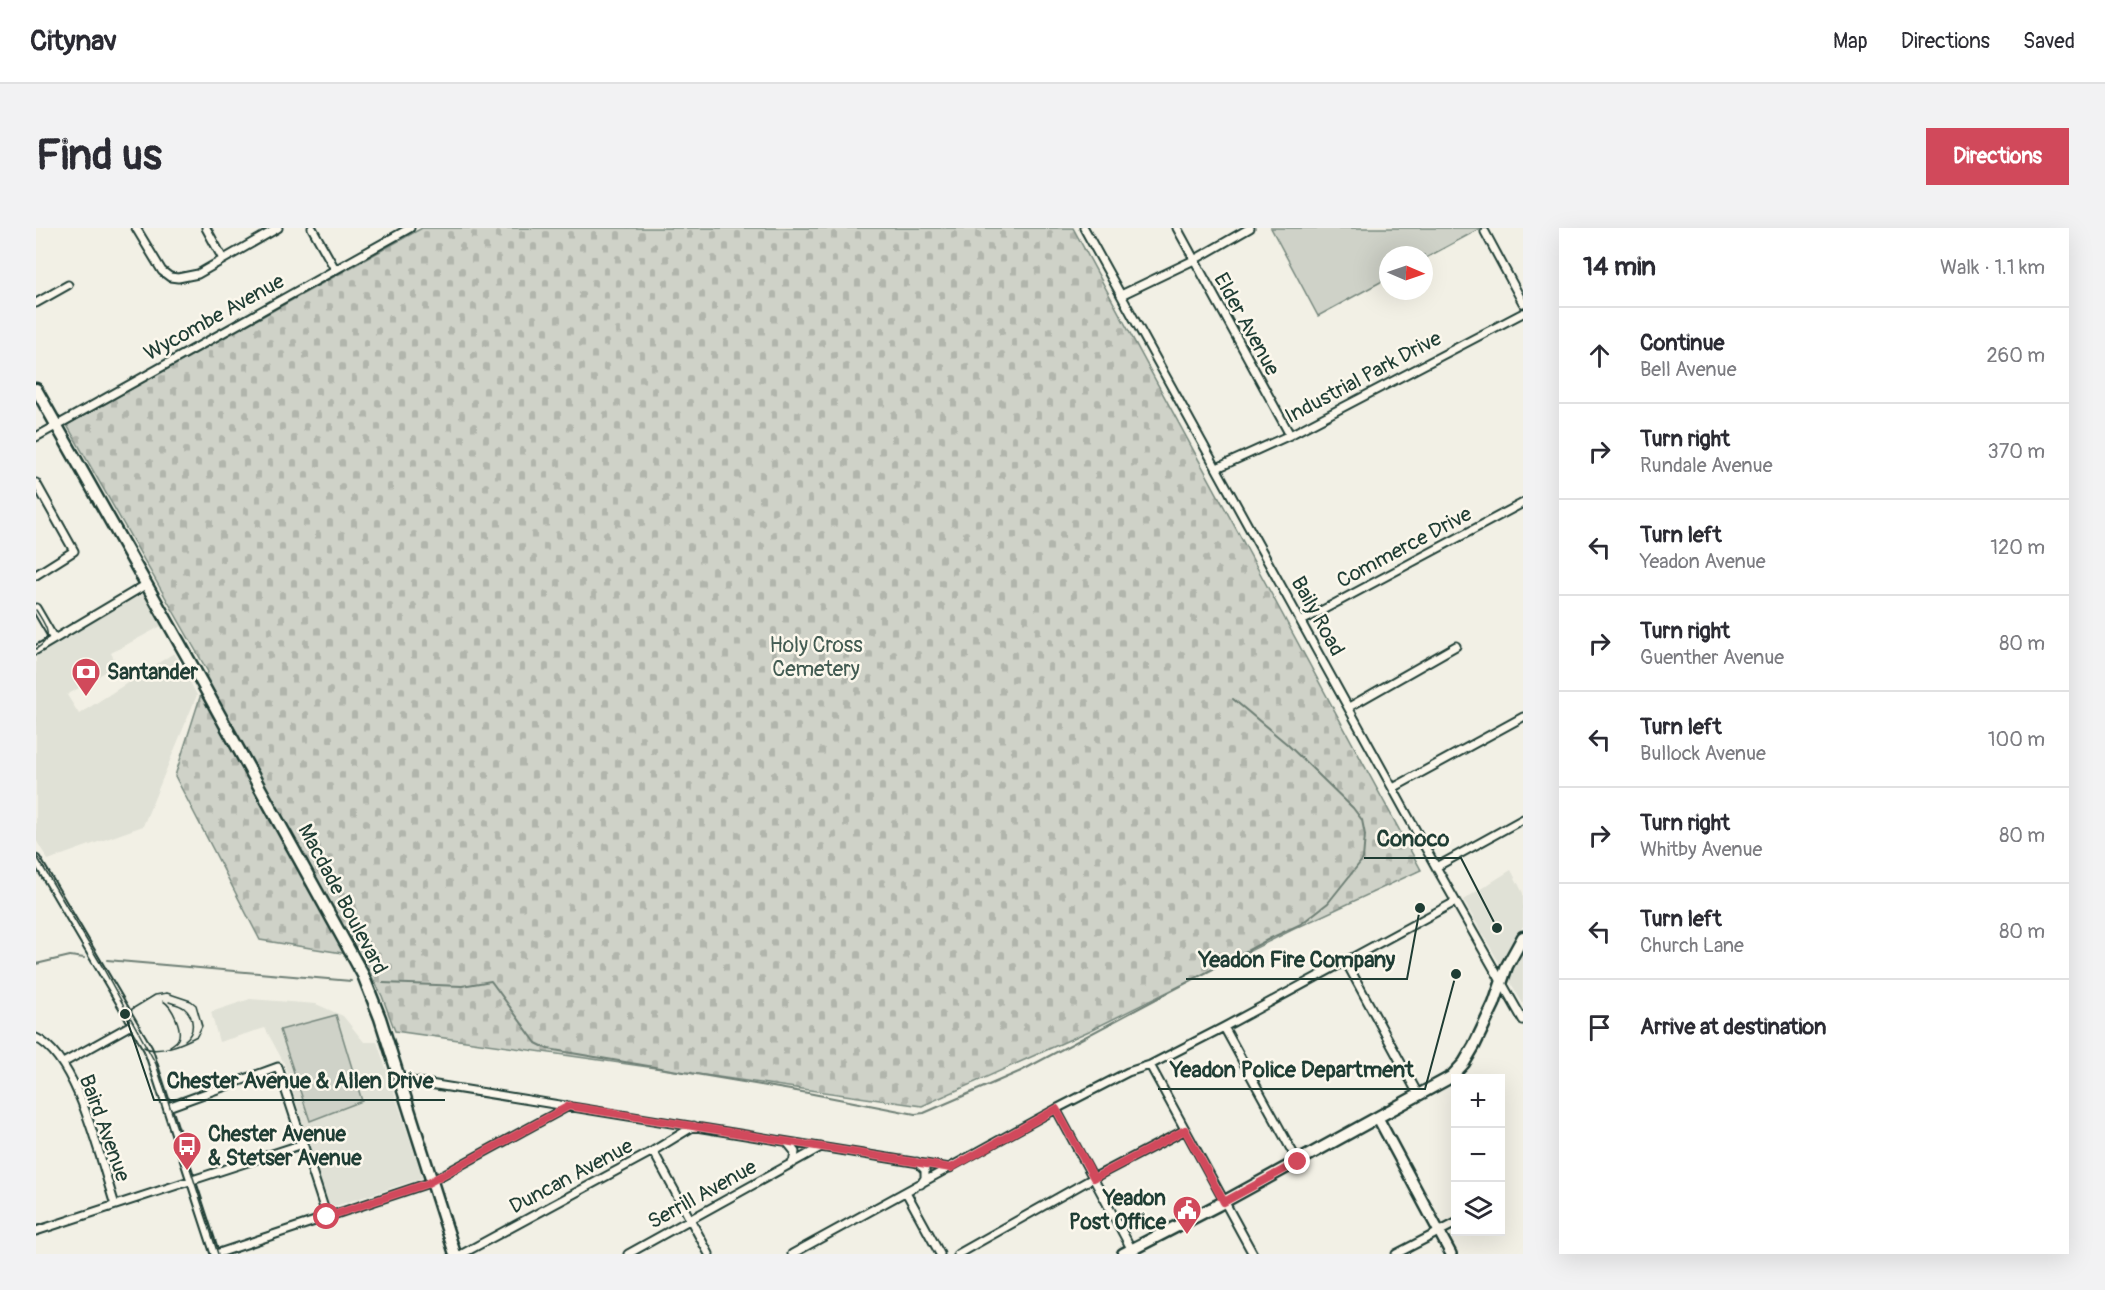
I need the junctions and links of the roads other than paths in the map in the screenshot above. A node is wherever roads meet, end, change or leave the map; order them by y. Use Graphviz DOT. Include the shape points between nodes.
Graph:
graph roads {
  1 [pos="136,228"];
  2 [pos="206,228"];
  3 [pos="278,228"];
  4 [pos="312,228"];
  5 [pos="410,228"];
  6 [pos="1084,228"];
  7 [pos="1177,228"];
  8 [pos="1250,228"];
  9 [pos="1485,232"];
  10 [pos="223,259"];
  11 [pos="1194,260"];
  12 [pos="335,269"];
  13 [pos="68,285"];
  14 [pos="1121,295"];
  15 [pos="36,303"];
  16 [pos="1523,303"];
  17 [pos="1523,313"];
  18 [pos="36,389"];
  19 [pos="56,424"];
  20 [pos="1290,435"];
  21 [pos="36,437"];
  22 [pos="1217,468"];
  23 [pos="36,483"];
  24 [pos="1523,502"];
  25 [pos="36,575"];
  26 [pos="147,584"];
  27 [pos="36,608"];
  28 [pos="1302,621"];
  29 [pos="54,639"];
  30 [pos="1456,646"];
  31 [pos="36,649"];
  32 [pos="1349,707"];
  33 [pos="1523,717"];
  34 [pos="1394,788"];
  35 [pos="1523,819"];
  36 [pos="37,864"];
  37 [pos="1436,867"];
  38 [pos="1455,902"];
  39 [pos="1523,937"];
  40 [pos="1346,960"];
  41 [pos="1501,982"];
  42 [pos="1523,1020"];
  43 [pos="133,1024"];
  44 [pos="1224,1026"];
  45 [pos="36,1038"];
  46 [pos="63,1063"];
  47 [pos="1150,1065"];
  48 [pos="399,1078"];
  49 [pos="1419,1096"];
  50 [pos="569,1106"];
  51 [pos="168,1107"];
  52 [pos="1056,1109"];
  53 [pos="1378,1118"];
  54 [pos="694,1126"];
  55 [pos="1185,1130"];
  56 [pos="785,1141"];
  57 [pos="303,1144"];
  58 [pos="821,1147"];
  59 [pos="653,1151"];
  60 [pos="916,1162"];
  61 [pos="1298,1162"];
  62 [pos="792,1164"];
  63 [pos="951,1168"];
  64 [pos="1094,1178"];
  65 [pos="191,1179"];
  66 [pos="432,1181"];
  67 [pos="920,1185"];
  68 [pos="906,1192"];
  69 [pos="1224,1202"];
  70 [pos="115,1205"];
  71 [pos="327,1217"];
  72 [pos="690,1220"];
  73 [pos="1451,1224"];
  74 [pos="36,1231"];
  75 [pos="1439,1231"];
  76 [pos="1130,1252"];
  77 [pos="216,1254"];
  78 [pos="455,1254"];
  79 [pos="462,1254"];
  80 [pos="628,1254"];
  81 [pos="709,1254"];
  82 [pos="792,1254"];
  83 [pos="940,1254"];
  84 [pos="958,1254"];
  85 [pos="1253,1254"];
  86 [pos="1396,1254"];
  87 [pos="1451,1254"];
  1 -- 10 [label="street" via="162,271 170,277 187,278"];
  2 -- 10 [label="street"];
  3 -- 10 [label="street"];
  4 -- 12 [label="street"];
  5 -- 12 [label="street, Wycombe Avenue"];
  6 -- 14 [label="street, Baily Road"];
  7 -- 11 [label="street, Elder Avenue"];
  8 -- 11 [label="street"];
  9 -- 16 [label="street"];
  11 -- 14 [label="street"];
  11 -- 20 [label="street, Elder Avenue"];
  12 -- 19 [label="street, Wycombe Avenue"];
  13 -- 15 [label="street"];
  14 -- 22 [label="street, Baily Road"];
  17 -- 20 [label="street, Industrial Park Drive"];
  18 -- 19 [label="main road, Macdade Boulevard"];
  19 -- 21 [label="street, Wycombe Avenue"];
  19 -- 26 [label="main road, Macdade Boulevard"];
  20 -- 22 [label="street, Industrial Park Drive"];
  22 -- 28 [label="street, Baily Road"];
  23 -- 25 [label="street" via="74,551"];
  24 -- 28 [label="street, Commerce Drive"];
  26 -- 29 [label="street"];
  26 -- 48 [label="main road, Macdade Boulevard" via="355,959 375,1003"];
  27 -- 29 [label="street"];
  28 -- 32 [label="street, Baily Road"];
  29 -- 31 [label="street"];
  30 -- 32 [label="street"];
  32 -- 34 [label="street, Baily Road"];
  33 -- 34 [label="street"];
  34 -- 37 [label="street, Baily Road"];
  35 -- 37 [label="street"];
  36 -- 43 [label="street"];
  37 -- 38 [label="street, Baily Road"];
  38 -- 40 [label="street"];
  38 -- 41 [label="street, Baily Road"];
  39 -- 41 [label="main road"];
  40 -- 44 [label="street"];
  40 -- 49 [label="street"];
  41 -- 42 [label="street, Baily Road"];
  41 -- 49 [label="main road" via="1464,1063 1446,1081"];
  43 -- 46 [label="street"];
  43 -- 51 [label="street" via="151,1058"];
  44 -- 47 [label="street"];
  44 -- 61 [label="street"];
  45 -- 46 [label="street, Baird Avenue"];
  46 -- 70 [label="street, Baird Avenue" via="85,1111"];
  47 -- 52 [label="street"];
  47 -- 55 [label="street"];
  48 -- 50 [label="street"];
  48 -- 66 [label="main road, Macdade Boulevard"];
  49 -- 53 [label="main road"];
  50 -- 54 [label="street"];
  50 -- 66 [label="street"];
  51 -- 57 [label="street" via="278,1067"];
  51 -- 65 [label="street"];
  52 -- 63 [label="street"];
  52 -- 64 [label="street"];
  53 -- 61 [label="main road"];
  53 -- 75 [label="street"];
  54 -- 56 [label="street"];
  54 -- 59 [label="street, Duncan Avenue"];
  55 -- 64 [label="street"];
  55 -- 69 [label="street"];
  56 -- 58 [label="street"];
  56 -- 62 [label="street" via="795,1152"];
  57 -- 65 [label="street"];
  57 -- 71 [label="street"];
  58 -- 60 [label="street"];
  58 -- 62 [label="street, Serrill Avenue"];
  59 -- 72 [label="street"];
  59 -- 79 [label="street, Duncan Avenue"];
  60 -- 63 [label="street"];
  60 -- 67 [label="street" via="925,1173"];
  61 -- 69 [label="main road"];
  62 -- 72 [label="street, Serrill Avenue"];
  63 -- 67 [label="street"];
  64 -- 76 [label="street"];
  64 -- 84 [label="street"];
  65 -- 70 [label="street"];
  65 -- 77 [label="street"];
  66 -- 71 [label="street"];
  66 -- 78 [label="main road, Macdade Boulevard"];
  67 -- 68 [label="street"];
  68 -- 82 [label="street"];
  68 -- 83 [label="street"];
  69 -- 76 [label="main road"];
  69 -- 85 [label="street"];
  70 -- 74 [label="street"];
  71 -- 77 [label="street"];
  72 -- 80 [label="street, Serrill Avenue"];
  72 -- 81 [label="street"];
  73 -- 75 [label="street"];
  75 -- 86 [label="street"];
  75 -- 87 [label="street"];
}
